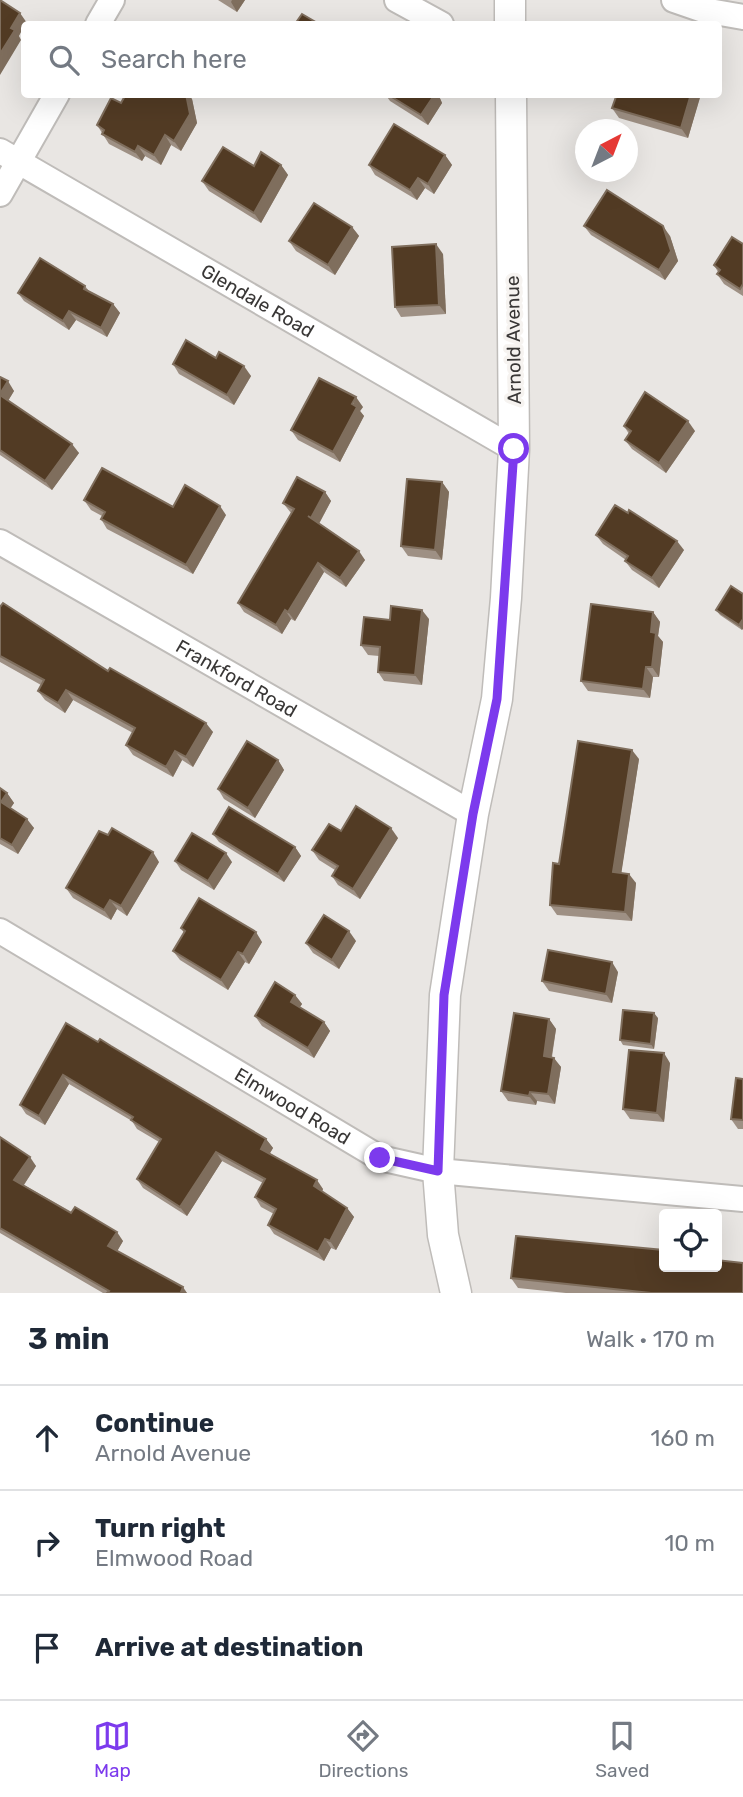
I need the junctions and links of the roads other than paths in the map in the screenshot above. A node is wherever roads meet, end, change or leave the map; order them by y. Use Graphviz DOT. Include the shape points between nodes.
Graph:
graph roads {
  1 [pos="112,0"];
  2 [pos="397,0"];
  3 [pos="510,0"];
  4 [pos="674,0"];
  5 [pos="743,17"];
  6 [pos="100,21"];
  7 [pos="436,21"];
  8 [pos="510,21"];
  9 [pos="54,98"];
  10 [pos="511,98"];
  11 [pos="9,157"];
  12 [pos="0,194"];
  13 [pos="514,449"];
  14 [pos="0,542"];
  15 [pos="473,814"];
  16 [pos="0,931"];
  17 [pos="438,1171"];
  18 [pos="743,1199"];
  19 [pos="456,1293"];
  1 -- 6 [label="street"];
  2 -- 7 [label="street"];
  3 -- 8 [label="street"];
  4 -- 5 [label="street"];
  9 -- 11 [label="street"];
  10 -- 13 [label="street, Arnold Avenue"];
  11 -- 12 [label="street"];
  11 -- 13 [label="street, Glendale Road"];
  13 -- 15 [label="street, Arnold Avenue" via="497,699"];
  14 -- 15 [label="street, Frankford Road"];
  15 -- 17 [label="street, Arnold Avenue" via="444,995"];
  16 -- 17 [label="street, Elmwood Road" via="380,1158"];
  17 -- 18 [label="street, Elmwood Road"];
  17 -- 19 [label="street, Arnold Avenue" via="443,1235"];
}
